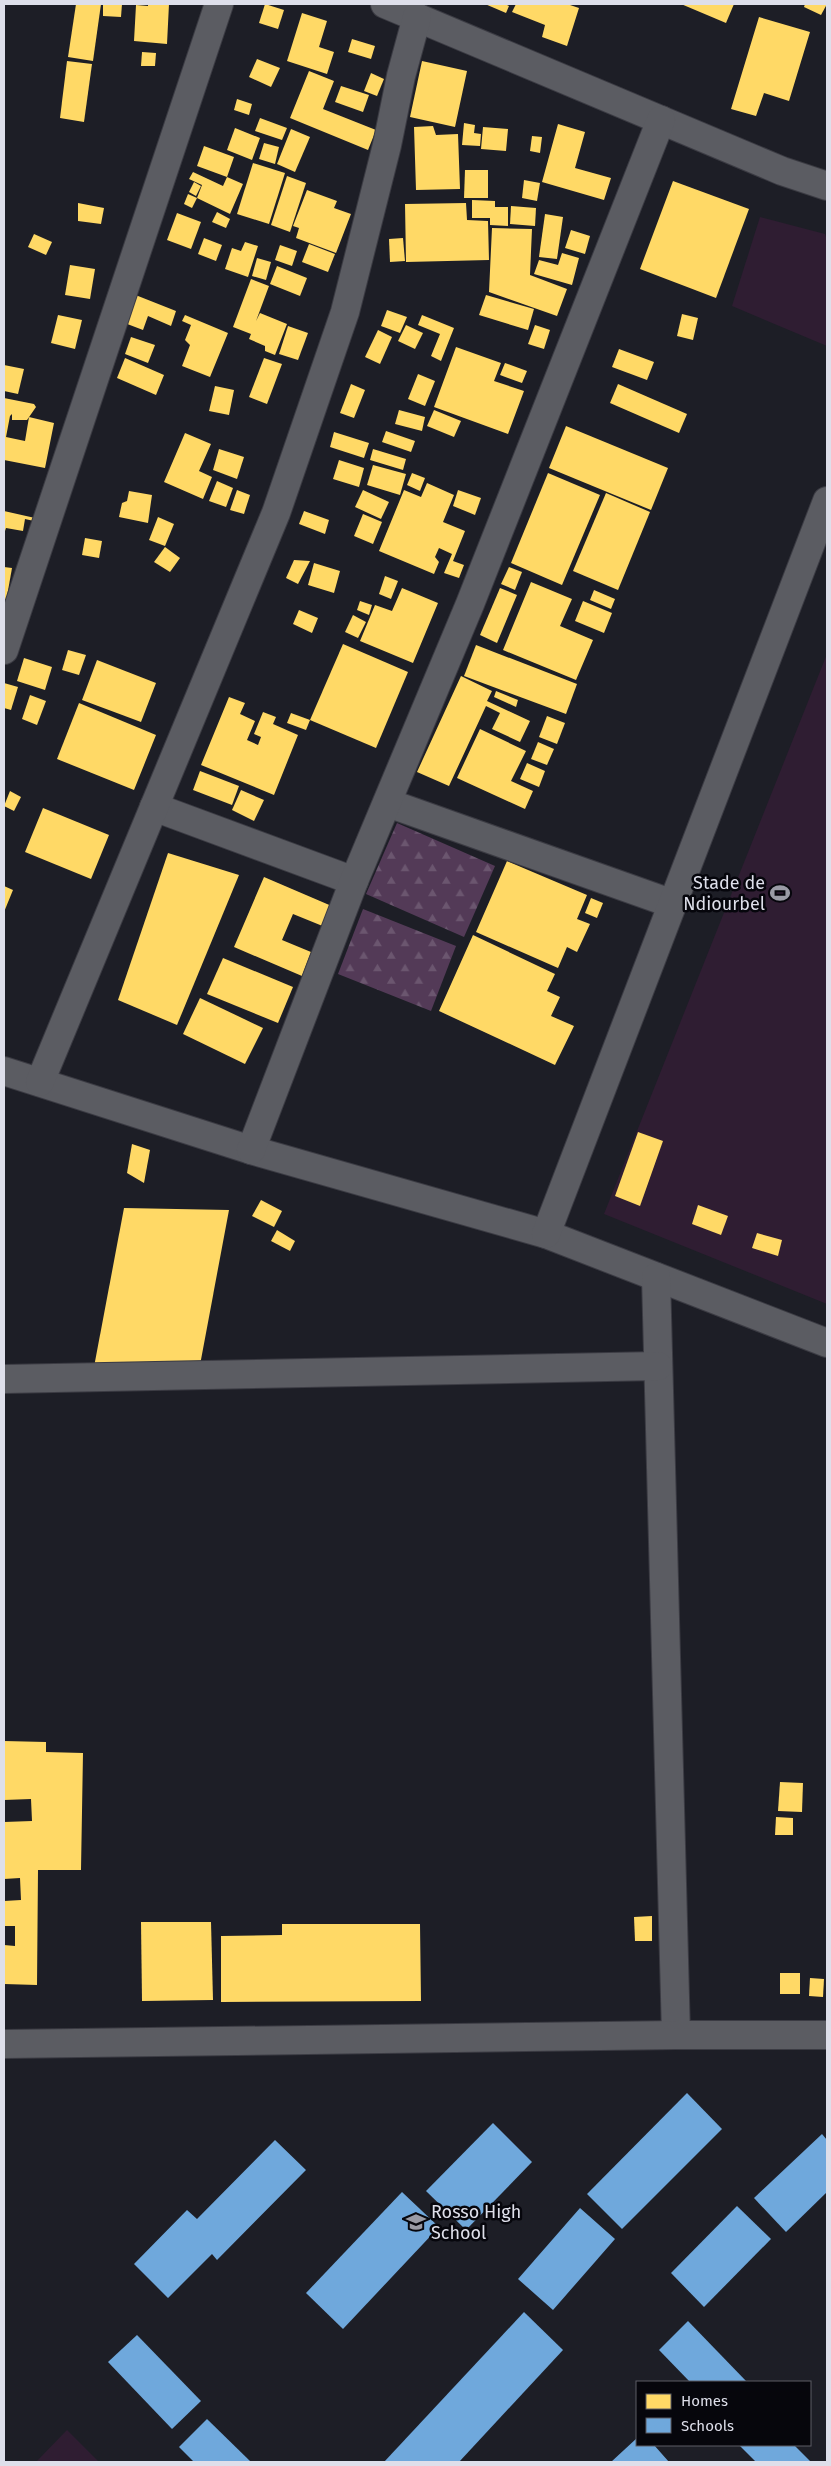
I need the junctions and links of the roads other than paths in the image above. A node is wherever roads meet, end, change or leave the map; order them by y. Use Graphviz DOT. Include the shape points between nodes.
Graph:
graph roads {
  1 [pos="219,4"];
  2 [pos="385,4"];
  3 [pos="417,17"];
  4 [pos="661,120"];
  5 [pos="827,186"];
  6 [pos="827,502"];
  7 [pos="4,650"];
  8 [pos="388,803"];
  9 [pos="154,807"];
  10 [pos="354,881"];
  11 [pos="674,904"];
  12 [pos="4,1070"];
  13 [pos="40,1082"];
  14 [pos="250,1150"];
  15 [pos="546,1234"];
  16 [pos="656,1277"];
  17 [pos="827,1343"];
  18 [pos="658,1366"];
  19 [pos="4,1378"];
  20 [pos="676,2035"];
  21 [pos="827,2035"];
  22 [pos="4,2044"];
  1 -- 7 [label="street"];
  2 -- 3 [label="street"];
  3 -- 4 [label="street"];
  3 -- 9 [label="street" via="345,312 276,514"];
  4 -- 5 [label="street" via="782,171"];
  4 -- 8 [label="street" via="474,595"];
  6 -- 11 [label="street"];
  8 -- 10 [label="street"];
  8 -- 11 [label="street"];
  9 -- 10 [label="street"];
  9 -- 13 [label="street"];
  10 -- 14 [label="street"];
  11 -- 15 [label="street"];
  12 -- 13 [label="street"];
  13 -- 14 [label="street"];
  14 -- 15 [label="street"];
  15 -- 16 [label="street"];
  16 -- 17 [label="street"];
  16 -- 18 [label="street"];
  18 -- 19 [label="street"];
  18 -- 20 [label="street"];
  20 -- 21 [label="street"];
  20 -- 22 [label="street"];
}
